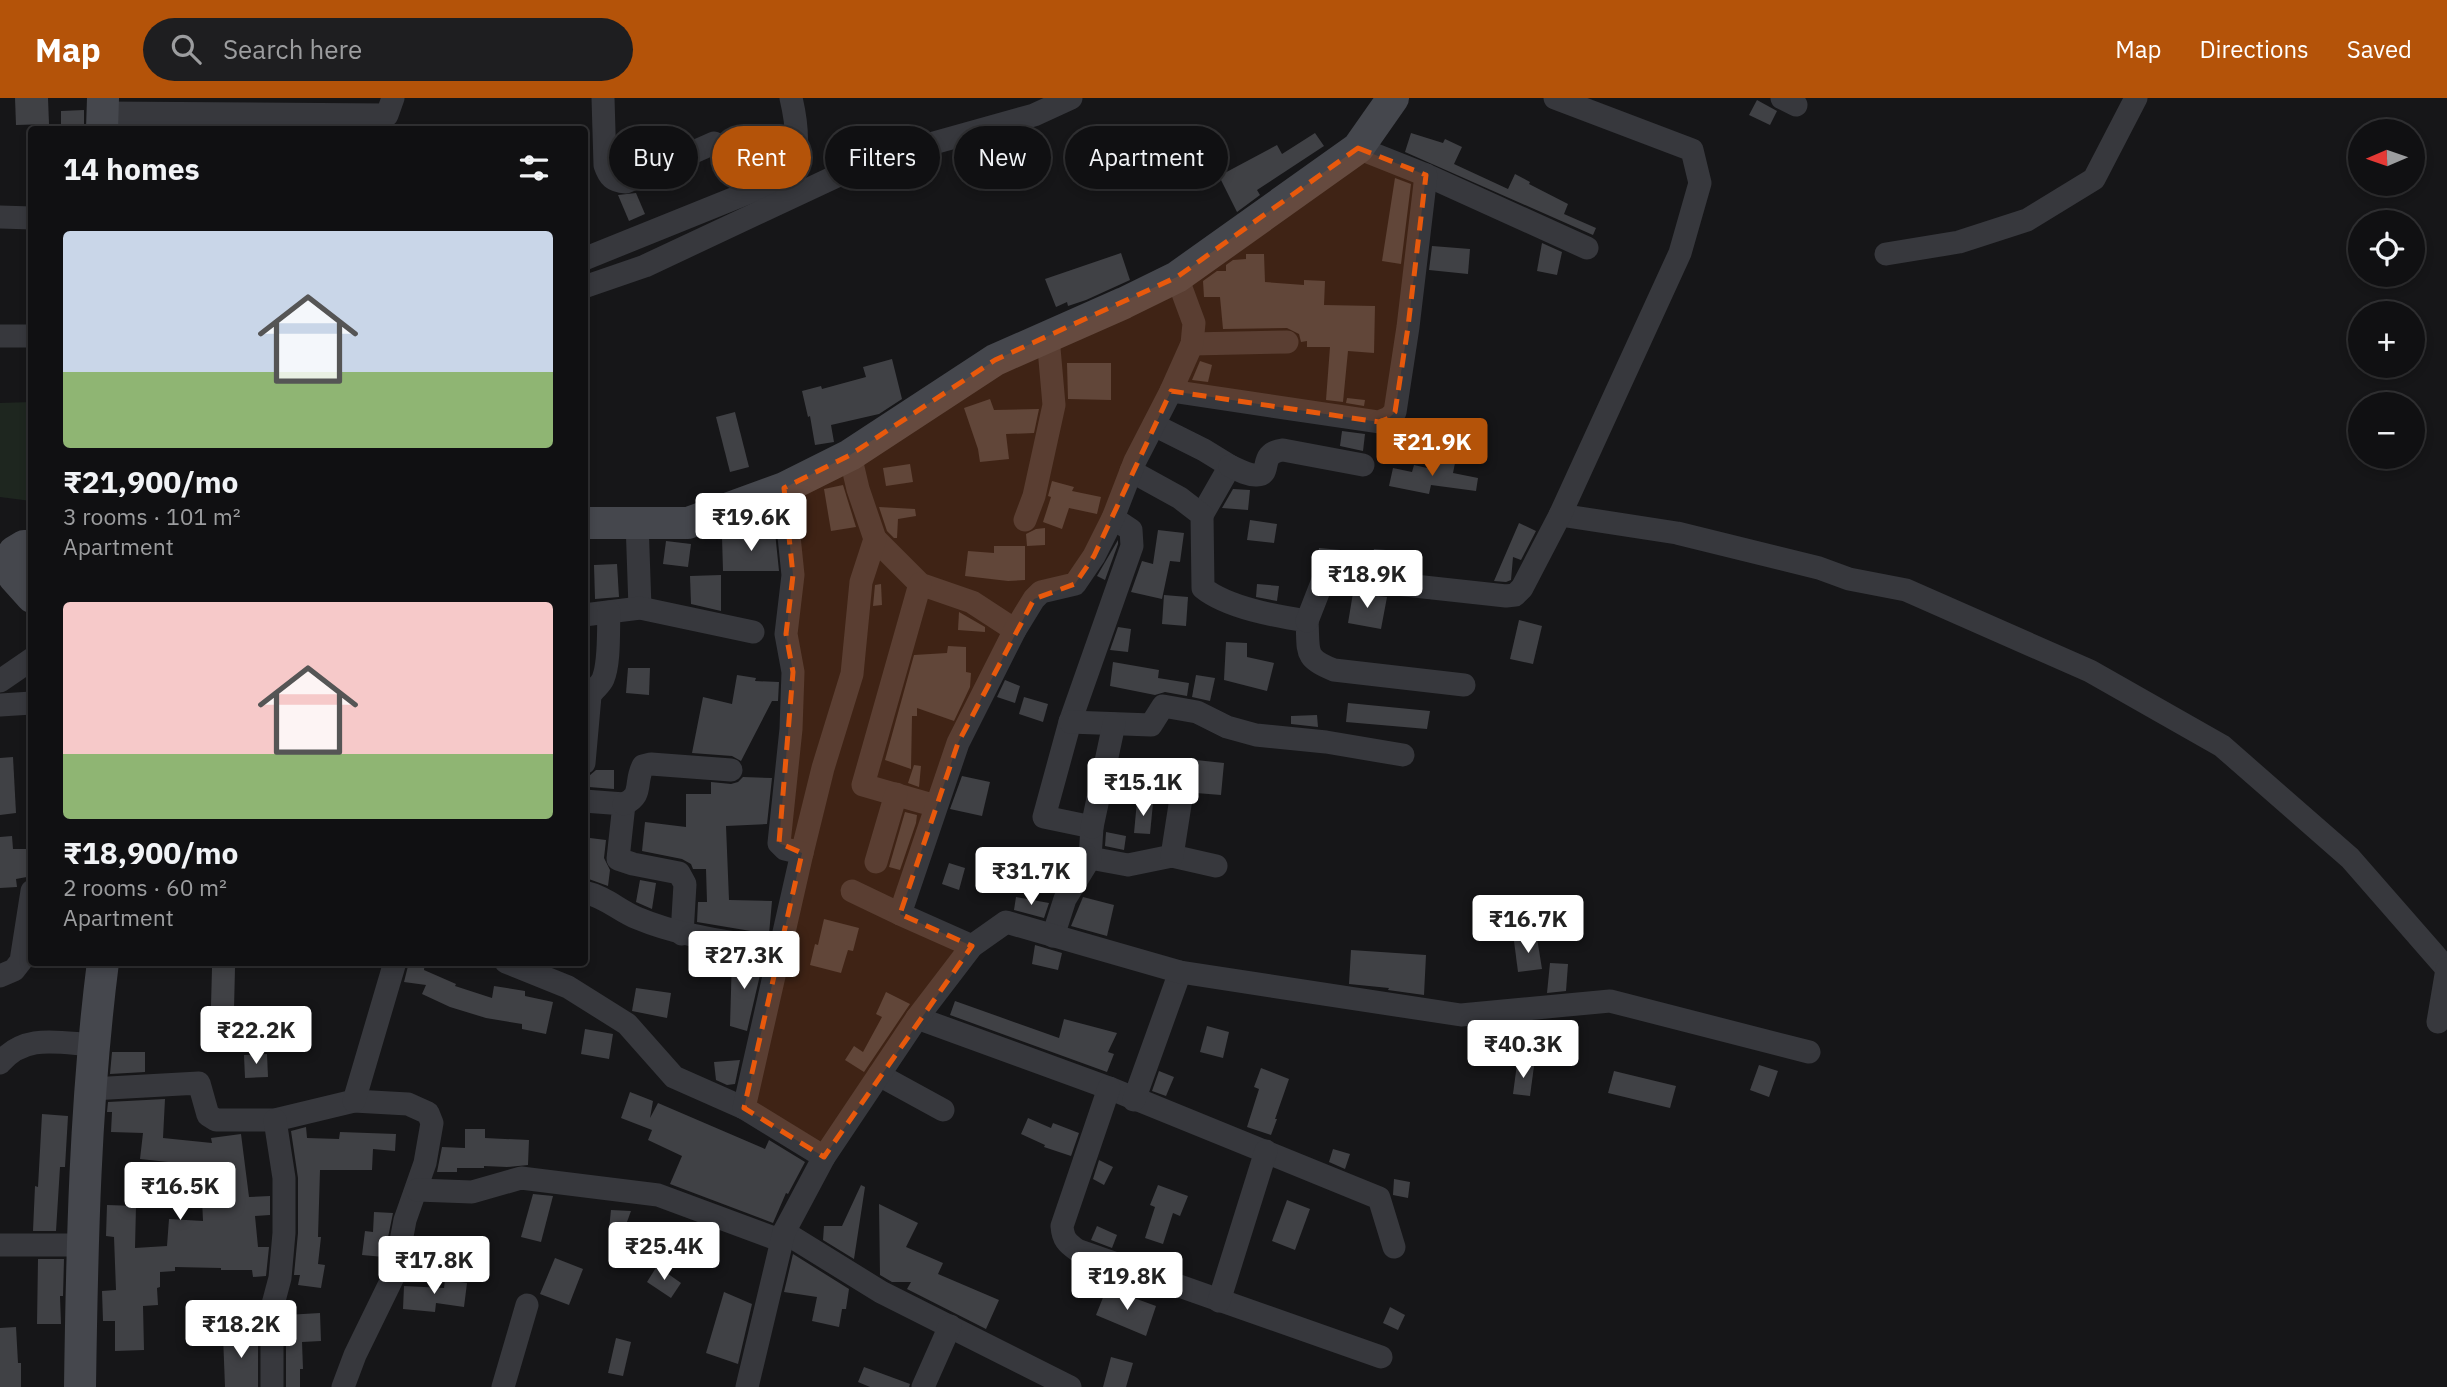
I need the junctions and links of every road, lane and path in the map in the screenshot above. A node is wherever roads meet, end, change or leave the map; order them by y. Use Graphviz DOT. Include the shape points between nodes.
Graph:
graph roads {
  1 [pos="603,98"];
  2 [pos="791,98"];
  3 [pos="1071,98"];
  4 [pos="1393,98"];
  5 [pos="1555,98"];
  6 [pos="2136,98"];
  7 [pos="255,106"];
  8 [pos="102,113"];
  9 [pos="389,114"];
  10 [pos="175,121"];
  11 [pos="712,144"];
  12 [pos="1358,148"];
  13 [pos="1426,175"];
  14 [pos="0,217"];
  15 [pos="28,218"];
  16 [pos="1587,248"];
  17 [pos="1886,254"];
  18 [pos="588,257"];
  19 [pos="1177,277"];
  20 [pos="588,286"];
  21 [pos="28,335"];
  22 [pos="0,336"];
  23 [pos="1048,337"];
  24 [pos="1287,342"];
  25 [pos="1192,344"];
  26 [pos="1171,391"];
  27 [pos="1154,425"];
  28 [pos="850,455"];
  29 [pos="1363,465"];
  30 [pos="1230,466"];
  31 [pos="1131,471"];
  32 [pos="784,488"];
  33 [pos="1202,515"];
  34 [pos="1560,515"];
  35 [pos="1113,518"];
  36 [pos="1025,520"];
  37 [pos="637,521"];
  38 [pos="588,523"];
  39 [pos="875,539"];
  40 [pos="28,546"];
  41 [pos="920,584"];
  42 [pos="28,593"];
  43 [pos="640,608"];
  44 [pos="609,612"];
  45 [pos="588,615"];
  46 [pos="1307,621"];
  47 [pos="1015,630"];
  48 [pos="753,632"];
  49 [pos="28,662"];
  50 [pos="0,681"];
  51 [pos="1464,685"];
  52 [pos="28,703"];
  53 [pos="0,705"];
  54 [pos="588,718"];
  55 [pos="1070,722"];
  56 [pos="1114,724"];
  57 [pos="1403,755"];
  58 [pos="731,770"];
  59 [pos="1182,792"];
  60 [pos="896,794"];
  61 [pos="588,801"];
  62 [pos="624,804"];
  63 [pos="936,806"];
  64 [pos="1093,827"];
  65 [pos="802,853"];
  66 [pos="1172,856"];
  67 [pos="1090,858"];
  68 [pos="876,862"];
  69 [pos="1216,866"];
  70 [pos="852,891"];
  71 [pos="588,893"];
  72 [pos="900,914"];
  73 [pos="28,916"];
  74 [pos="681,934"];
  75 [pos="1053,936"];
  76 [pos="972,946"];
  77 [pos="779,950"];
  78 [pos="103,966"];
  79 [pos="394,966"];
  80 [pos="526,966"];
  81 [pos="2447,969"];
  82 [pos="552,971"];
  83 [pos="1180,972"];
  84 [pos="0,976"];
  85 [pos="917,1018"];
  86 [pos="2438,1022"];
  87 [pos="94,1045"];
  88 [pos="1808,1052"];
  89 [pos="0,1063"];
  90 [pos="879,1075"];
  91 [pos="1109,1088"];
  92 [pos="91,1089"];
  93 [pos="1134,1100"];
  94 [pos="354,1101"];
  95 [pos="744,1108"];
  96 [pos="943,1110"];
  97 [pos="275,1120"];
  98 [pos="1266,1151"];
  99 [pos="824,1157"];
  100 [pos="417,1190"];
  101 [pos="783,1237"];
  102 [pos="0,1245"];
  103 [pos="82,1245"];
  104 [pos="1394,1247"];
  105 [pos="1219,1301"];
  106 [pos="527,1305"];
  107 [pos="950,1326"];
  108 [pos="1381,1357"];
  109 [pos="80,1387"];
  110 [pos="272,1387"];
  111 [pos="343,1387"];
  112 [pos="503,1387"];
  113 [pos="747,1387"];
  114 [pos="923,1387"];
  115 [pos="1070,1387"];
  1 -- 11 [label="street" via="605,165 616,181 626,182"];
  2 -- 18 [label="street" via="796,160 790,176"];
  3 -- 20 [label="street" via="1034,115 841,174 645,266"];
  4 -- 12 [label="street"];
  5 -- 34 [label="street" via="1692,150 1700,183 1680,253"];
  6 -- 17 [label="street" via="2094,179 2027,220 1958,242"];
  7 -- 9 [label="street"];
  7 -- 10 [label="street"];
  8 -- 10 [label="street"];
  12 -- 13 [label="street"];
  12 -- 19 [label="street"];
  13 -- 16 [label="street"];
  13 -- 26 [label="street" via="1408,327 1395,412 1389,418 1380,422"];
  14 -- 15 [label="street"];
  19 -- 23 [label="street"];
  19 -- 25 [label="street" via="1194,323"];
  21 -- 22 [label="street"];
  23 -- 28 [label="street" via="995,360"];
  23 -- 36 [label="street" via="1054,405"];
  24 -- 25 [label="street"];
  25 -- 26 [label="street"];
  26 -- 27 [label="street"];
  27 -- 30 [label="street"];
  27 -- 31 [label="street"];
  28 -- 32 [label="street"];
  28 -- 39 [label="street"];
  29 -- 30 [label="street" via="1283,450 1269,455 1261,475"];
  30 -- 33 [label="street"];
  31 -- 33 [label="street"];
  31 -- 35 [label="street"];
  32 -- 37 [label="street" via="688,523"];
  32 -- 65 [label="street" via="793,575 786,634 793,672 779,844"];
  33 -- 46 [label="street" via="1203,588 1269,615"];
  34 -- 46 [label="street" via="1515,595 1332,577 1323,580"];
  34 -- 81 [label="street" via="1677,533 1906,590 2090,671 2222,746 2350,858"];
  35 -- 47 [label="street" via="1075,584 1041,592"];
  35 -- 55 [label="street" via="1131,530 1132,546"];
  37 -- 38 [label="street"];
  37 -- 43 [label="street"];
  39 -- 41 [label="street"];
  39 -- 65 [label="street" via="861,582 852,674"];
  40 -- 42 [label="street" via="14,552 9,566"];
  41 -- 47 [label="street" via="972,603"];
  41 -- 60 [label="street" via="863,785"];
  43 -- 44 [label="street"];
  43 -- 48 [label="street"];
  44 -- 45 [label="street"];
  44 -- 54 [label="street" via="605,673 602,683 591,692"];
  46 -- 51 [label="street" via="1309,653 1315,663 1334,670"];
  47 -- 63 [label="street" via="958,743"];
  49 -- 50 [label="street"];
  52 -- 53 [label="street"];
  55 -- 56 [label="street"];
  55 -- 64 [label="street" via="1044,817"];
  56 -- 57 [label="street" via="1151,725 1163,706 1197,712 1256,735"];
  56 -- 64 [label="street"];
  58 -- 62 [label="street" via="643,766 637,795"];
  59 -- 66 [label="street"];
  60 -- 63 [label="street"];
  60 -- 68 [label="street"];
  61 -- 62 [label="street"];
  62 -- 74 [label="street" via="618,859 679,873 685,884"];
  63 -- 72 [label="street"];
  64 -- 67 [label="street"];
  65 -- 77 [label="street"];
  66 -- 67 [label="street" via="1128,865"];
  66 -- 69 [label="street"];
  67 -- 75 [label="street" via="1065,899"];
  70 -- 72 [label="street"];
  71 -- 74 [label="street"];
  72 -- 76 [label="street"];
  73 -- 84 [label="street" via="21,961"];
  74 -- 77 [label="street"];
  75 -- 76 [label="street" via="1006,922"];
  75 -- 83 [label="street"];
  76 -- 85 [label="street"];
  77 -- 95 [label="street"];
  78 -- 87 [label="street"];
  79 -- 94 [label="street"];
  80 -- 82 [label="street"];
  81 -- 86 [label="street"];
  82 -- 95 [label="street" via="568,987 627,1024 674,1077"];
  83 -- 88 [label="street" via="1461,1015 1610,1001"];
  83 -- 93 [label="street"];
  85 -- 90 [label="street"];
  85 -- 91 [label="street"];
  87 -- 89 [label="street" via="36,1042 9,1052"];
  87 -- 92 [label="street"];
  90 -- 96 [label="street"];
  90 -- 99 [label="street"];
  91 -- 93 [label="street"];
  91 -- 105 [label="street" via="1062,1226 1063,1237 1077,1250"];
  92 -- 97 [label="street" via="199,1083 213,1119"];
  92 -- 103 [label="street"];
  93 -- 98 [label="street"];
  94 -- 97 [label="street"];
  94 -- 100 [label="street" via="408,1104 428,1114 432,1123"];
  95 -- 99 [label="street"];
  97 -- 110 [label="street" via="284,1178 284,1233 272,1308"];
  98 -- 104 [label="street" via="1379,1198"];
  98 -- 105 [label="street"];
  99 -- 101 [label="street"];
  100 -- 101 [label="street" via="472,1192 522,1178 658,1195"];
  100 -- 111 [label="street" via="405,1220 395,1273"];
  101 -- 107 [label="street"];
  101 -- 113 [label="street"];
  102 -- 103 [label="street"];
  103 -- 109 [label="street"];
  105 -- 108 [label="street"];
  106 -- 112 [label="street"];
  107 -- 114 [label="street"];
  107 -- 115 [label="street"];
}
